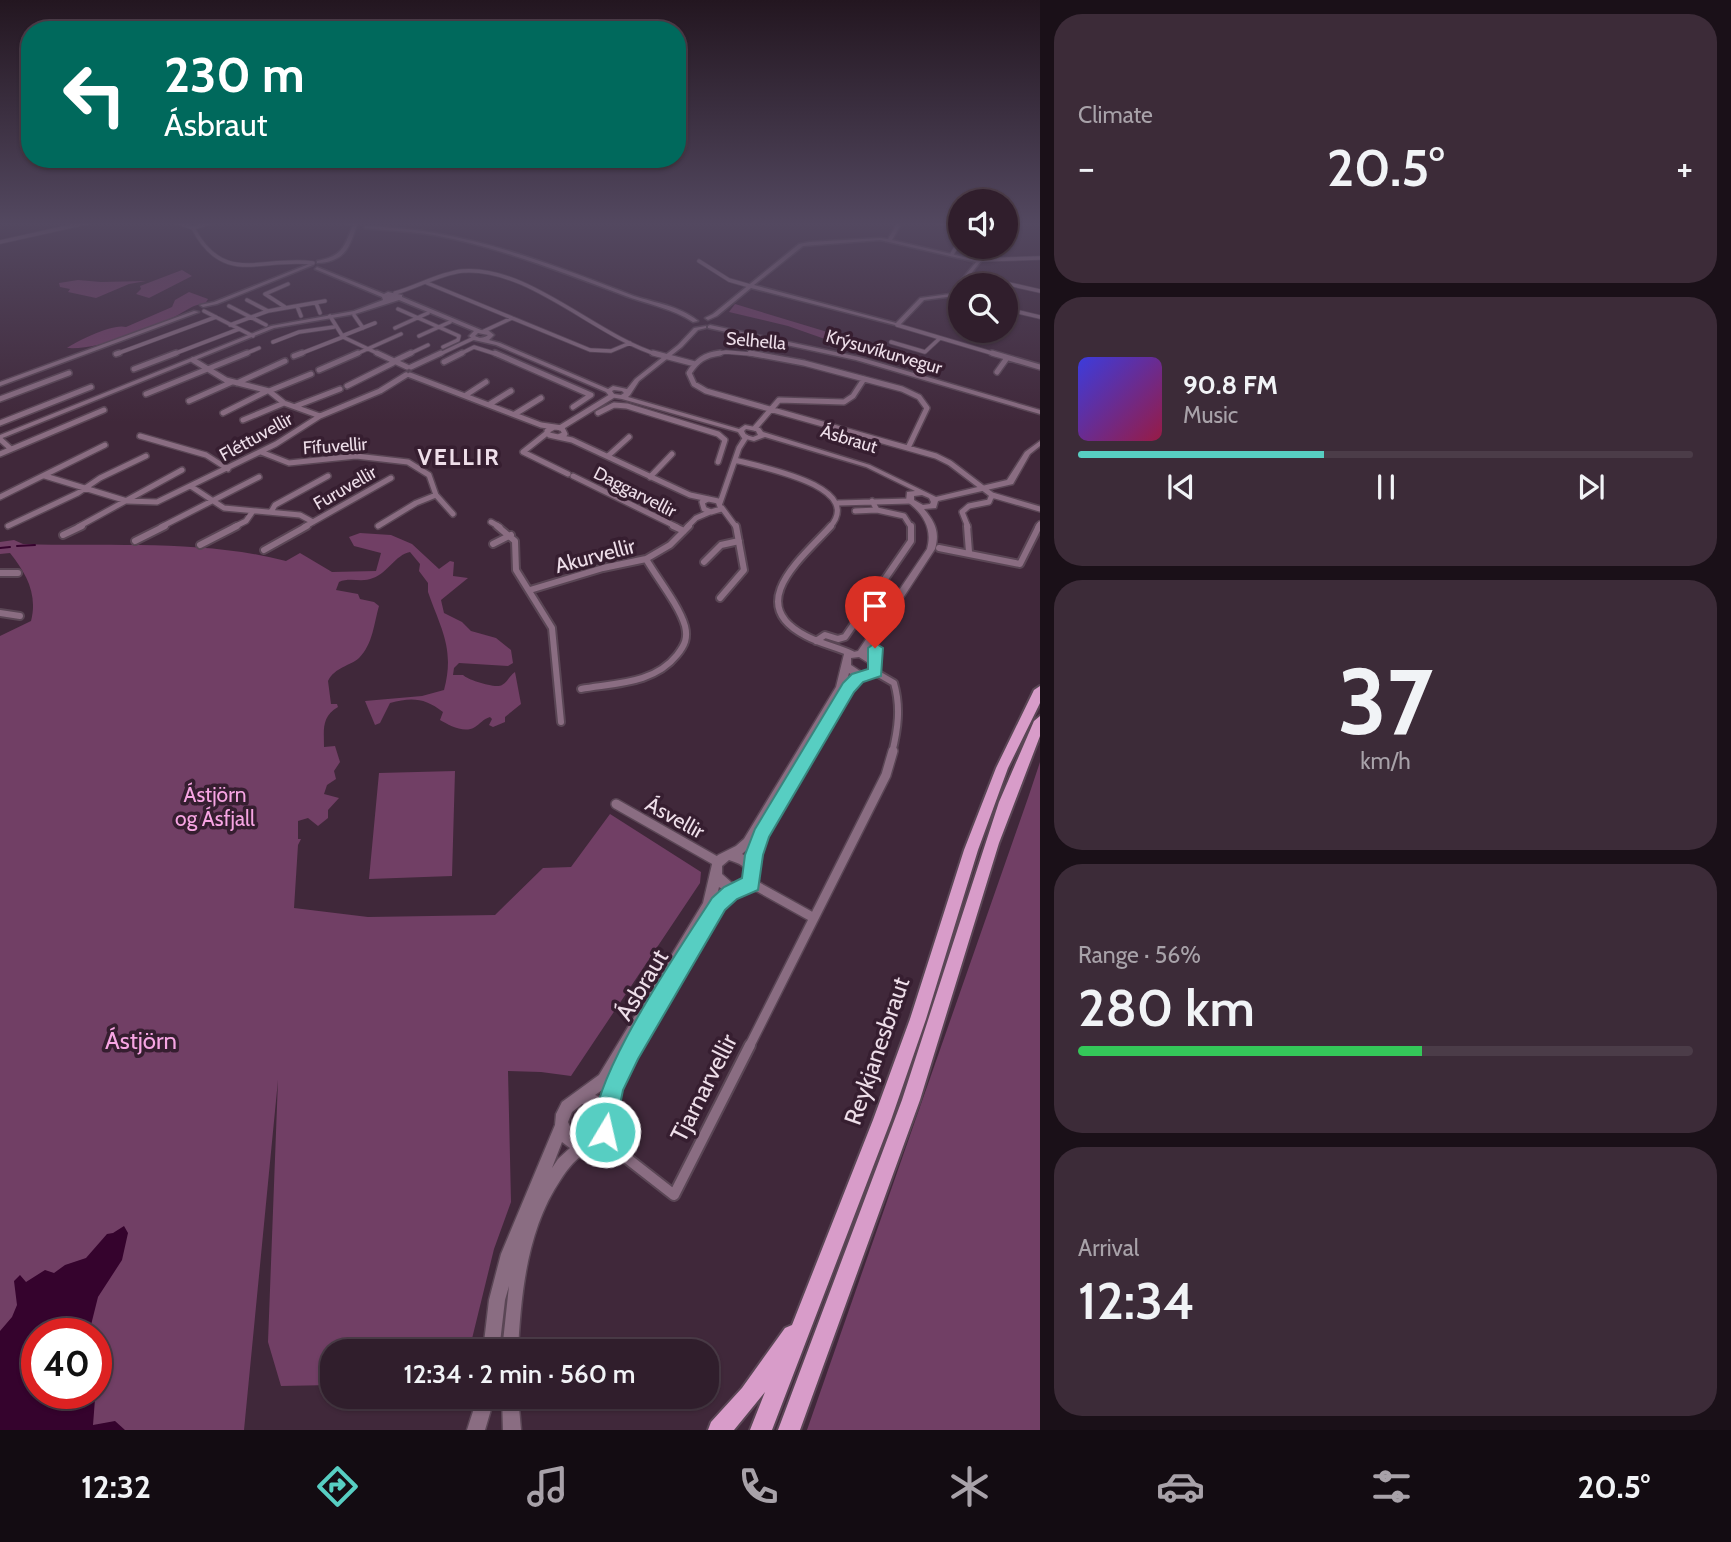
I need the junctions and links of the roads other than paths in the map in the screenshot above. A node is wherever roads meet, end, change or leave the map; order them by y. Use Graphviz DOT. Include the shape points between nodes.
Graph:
graph roads {
  1 [pos="254,289"];
  2 [pos="277,289"];
  3 [pos="372,289"];
  4 [pos="376,289"];
  5 [pos="413,289"];
  6 [pos="441,289"];
  7 [pos="525,289"];
  8 [pos="613,289"];
  9 [pos="747,289"];
  10 [pos="760,289"];
  11 [pos="948,296"];
  12 [pos="392,297"];
  13 [pos="247,300"];
  14 [pos="325,301"];
  15 [pos="316,303"];
  16 [pos="229,306"];
  17 [pos="297,306"];
  18 [pos="285,307"];
  19 [pos="205,308"];
  20 [pos="723,308"];
  21 [pos="398,309"];
  22 [pos="268,311"];
  23 [pos="673,311"];
  24 [pos="1018,312"];
  25 [pos="320,313"];
  26 [pos="428,313"];
  27 [pos="354,315"];
  28 [pos="301,316"];
  29 [pos="330,316"];
  30 [pos="216,317"];
  31 [pos="251,317"];
  32 [pos="1040,317"];
  33 [pos="418,318"];
  34 [pos="513,318"];
  35 [pos="705,318"];
  36 [pos="450,322"];
  37 [pos="695,322"];
  38 [pos="375,323"];
  39 [pos="230,325"];
  40 [pos="266,325"];
  41 [pos="711,325"];
  42 [pos="897,325"];
  43 [pos="334,327"];
  44 [pos="439,327"];
  45 [pos="363,328"];
  46 [pos="395,328"];
  47 [pos="239,329"];
  48 [pos="401,334"];
  49 [pos="482,334"];
  50 [pos="253,336"];
  51 [pos="419,336"];
  52 [pos="342,337"];
  53 [pos="940,338"];
  54 [pos="273,342"];
  55 [pos="891,342"];
  56 [pos="630,343"];
  57 [pos="428,345"];
  58 [pos="259,348"];
  59 [pos="367,349"];
  60 [pos="443,350"];
  61 [pos="116,354"];
  62 [pos="523,354"];
  63 [pos="666,354"];
  64 [pos="294,356"];
  65 [pos="453,358"];
  66 [pos="1007,358"];
  67 [pos="194,360"];
  68 [pos="512,360"];
  69 [pos="285,361"];
  70 [pos="444,362"];
  71 [pos="696,363"];
  72 [pos="208,368"];
  73 [pos="1040,368"];
  74 [pos="134,369"];
  75 [pos="319,370"];
  76 [pos="406,370"];
  77 [pos="997,372"];
  78 [pos="69,373"];
  79 [pos="312,374"];
  80 [pos="568,374"];
  81 [pos="864,379"];
  82 [pos="558,380"];
  83 [pos="234,382"];
  84 [pos="486,382"];
  85 [pos="0,383"];
  86 [pos="347,386"];
  87 [pos="91,387"];
  88 [pos="340,389"];
  89 [pos="268,391"];
  90 [pos="511,391"];
  91 [pos="613,391"];
  92 [pos="146,394"];
  93 [pos="626,394"];
  94 [pos="466,395"];
  95 [pos="541,398"];
  96 [pos="0,399"];
  97 [pos="189,401"];
  98 [pos="284,402"];
  99 [pos="490,404"];
  100 [pos="296,406"];
  101 [pos="573,407"];
  102 [pos="769,408"];
  103 [pos="104,410"];
  104 [pos="1040,411"];
  105 [pos="223,413"];
  106 [pos="598,413"];
  107 [pos="681,413"];
  108 [pos="515,414"];
  109 [pos="320,416"];
  110 [pos="243,420"];
  111 [pos="674,420"];
  112 [pos="0,423"];
  113 [pos="541,425"];
  114 [pos="755,428"];
  115 [pos="742,429"];
  116 [pos="561,430"];
  117 [pos="551,434"];
  118 [pos="140,436"];
  119 [pos="760,436"];
  120 [pos="629,437"];
  121 [pos="0,438"];
  122 [pos="746,438"];
  123 [pos="572,440"];
  124 [pos="1040,443"];
  125 [pos="105,445"];
  126 [pos="908,448"];
  127 [pos="11,449"];
  128 [pos="261,452"];
  129 [pos="0,454"];
  130 [pos="672,454"];
  131 [pos="146,456"];
  132 [pos="608,456"];
  133 [pos="735,460"];
  134 [pos="718,462"];
  135 [pos="228,469"];
  136 [pos="183,470"];
  137 [pos="45,476"];
  138 [pos="328,476"];
  139 [pos="259,477"];
  140 [pos="650,477"];
  141 [pos="391,478"];
  142 [pos="192,487"];
  143 [pos="86,488"];
  144 [pos="983,489"];
  145 [pos="920,493"];
  146 [pos="436,495"];
  147 [pos="690,495"];
  148 [pos="721,495"];
  149 [pos="992,495"];
  150 [pos="0,498"];
  151 [pos="710,499"];
  152 [pos="913,500"];
  153 [pos="127,501"];
  154 [pos="872,501"];
  155 [pos="211,502"];
  156 [pos="838,503"];
  157 [pos="932,503"];
  158 [pos="701,505"];
  159 [pos="717,508"];
  160 [pos="1040,509"];
  161 [pos="877,510"];
  162 [pos="253,511"];
  163 [pos="855,511"];
  164 [pos="271,512"];
  165 [pos="453,514"];
  166 [pos="696,518"];
  167 [pos="313,522"];
  168 [pos="491,522"];
  169 [pos="1040,524"];
  170 [pos="378,526"];
  171 [pos="8,527"];
  172 [pos="684,531"];
  173 [pos="63,535"];
  174 [pos="511,535"];
  175 [pos="135,541"];
  176 [pos="739,541"];
  177 [pos="492,544"];
  178 [pos="200,545"];
  179 [pos="939,548"];
  180 [pos="264,550"];
  181 [pos="969,552"];
  182 [pos="646,559"];
  183 [pos="704,562"];
  184 [pos="0,573"];
  185 [pos="18,573"];
  186 [pos="530,590"];
  187 [pos="720,598"];
  188 [pos="0,613"];
  189 [pos="20,616"];
  190 [pos="816,641"];
  191 [pos="851,659"];
  192 [pos="875,667"];
  193 [pos="862,676"];
  194 [pos="582,689"];
  195 [pos="1040,690"];
  196 [pos="1040,721"];
  197 [pos="561,722"];
  198 [pos="616,804"];
  199 [pos="731,856"];
  200 [pos="717,869"];
  201 [pos="752,869"];
  202 [pos="751,884"];
  203 [pos="738,890"];
  204 [pos="814,918"];
  205 [pos="582,1097"];
  206 [pos="606,1118"];
  207 [pos="562,1125"];
  208 [pos="601,1138"];
  209 [pos="582,1146"];
  210 [pos="805,1314"];
  211 [pos="492,1339"];
  212 [pos="511,1339"];
  213 [pos="483,1409"];
  214 [pos="511,1409"];
  215 [pos="476,1430"];
  216 [pos="512,1430"];
  217 [pos="719,1430"];
  218 [pos="761,1430"];
  219 [pos="789,1430"];
  1 -- 19 [label="street"];
  2 -- 18 [label="street" via="265,294"];
  3 -- 12 [label="street"];
  4 -- 12 [label="street"];
  5 -- 12 [label="street"];
  6 -- 34 [label="street"];
  7 -- 56 [label="street" via="563,304"];
  8 -- 23 [label="street"];
  9 -- 20 [label="street"];
  10 -- 42 [label="street"];
  11 -- 42 [label="street" via="922,299"];
  12 -- 26 [label="street"];
  12 -- 29 [label="street" via="355,312"];
  12 -- 49 [label="street"];
  13 -- 22 [label="street"];
  14 -- 15 [label="street"];
  15 -- 17 [label="street"];
  15 -- 25 [label="street"];
  16 -- 31 [label="street"];
  17 -- 18 [label="street"];
  17 -- 28 [label="street"];
  18 -- 22 [label="street"];
  19 -- 30 [label="street"];
  19 -- 85 [label="street"];
  20 -- 35 [label="street"];
  20 -- 41 [label="street"];
  21 -- 33 [label="street"];
  22 -- 31 [label="street"];
  23 -- 35 [label="street"];
  23 -- 37 [label="street"];
  24 -- 32 [label="street"];
  26 -- 33 [label="street"];
  26 -- 36 [label="street"];
  27 -- 45 [label="street"];
  29 -- 43 [label="street"];
  29 -- 50 [label="street" via="284,324"];
  30 -- 39 [label="street"];
  30 -- 61 [label="street"];
  31 -- 39 [label="street"];
  31 -- 40 [label="street"];
  33 -- 44 [label="street"];
  33 -- 46 [label="street"];
  34 -- 49 [label="street, Fléttuvellir"];
  34 -- 56 [label="street" via="590,350 611,351"];
  35 -- 37 [label="street"];
  35 -- 41 [label="street"];
  36 -- 44 [label="street"];
  36 -- 49 [label="street"];
  37 -- 41 [label="street"];
  37 -- 63 [label="street"];
  38 -- 45 [label="street"];
  39 -- 47 [label="street"];
  41 -- 63 [label="street" via="696,329"];
  41 -- 104 [label="street, Krýsuvíkurvegur" via="857,358"];
  42 -- 53 [label="street"];
  43 -- 52 [label="street"];
  43 -- 54 [label="street"];
  44 -- 51 [label="street"];
  44 -- 60 [label="street" via="460,338"];
  45 -- 52 [label="street"];
  47 -- 50 [label="street"];
  47 -- 74 [label="street"];
  48 -- 59 [label="street"];
  49 -- 60 [label="street, Fléttuvellir"];
  49 -- 62 [label="street" via="483,340"];
  49 -- 91 [label="street"];
  50 -- 67 [label="street"];
  52 -- 59 [label="street"];
  52 -- 64 [label="street"];
  53 -- 55 [label="street" via="925,352"];
  53 -- 66 [label="street"];
  56 -- 63 [label="street"];
  57 -- 76 [label="street"];
  58 -- 72 [label="street"];
  59 -- 75 [label="street"];
  59 -- 76 [label="street"];
  60 -- 65 [label="street"];
  60 -- 76 [label="street, Fléttuvellir"];
  62 -- 68 [label="street"];
  62 -- 80 [label="street"];
  63 -- 71 [label="street"];
  63 -- 91 [label="street"];
  63 -- 93 [label="street"];
  65 -- 68 [label="street" via="479,347"];
  65 -- 70 [label="street"];
  66 -- 73 [label="street"];
  66 -- 77 [label="street"];
  67 -- 72 [label="street"];
  67 -- 121 [label="street"];
  68 -- 82 [label="street"];
  69 -- 83 [label="street"];
  71 -- 81 [label="street, Selhella" via="715,353 760,355"];
  71 -- 102 [label="street" via="689,378 701,388"];
  72 -- 83 [label="street"];
  72 -- 92 [label="street"];
  76 -- 86 [label="street"];
  76 -- 94 [label="street"];
  76 -- 109 [label="street, Fléttuvellir" via="380,391"];
  78 -- 96 [label="street"];
  79 -- 89 [label="street"];
  80 -- 82 [label="street"];
  80 -- 91 [label="street"];
  81 -- 102 [label="street" via="846,400 789,397"];
  81 -- 126 [label="street, Selhella" via="909,391 926,405"];
  82 -- 101 [label="street" via="591,395"];
  83 -- 89 [label="street"];
  83 -- 97 [label="street"];
  84 -- 94 [label="street"];
  87 -- 112 [label="street"];
  88 -- 100 [label="street"];
  89 -- 98 [label="street"];
  89 -- 105 [label="street"];
  90 -- 99 [label="street"];
  91 -- 93 [label="street"];
  91 -- 93 [label="street"];
  91 -- 116 [label="street"];
  93 -- 107 [label="street"];
  93 -- 115 [label="street"];
  94 -- 99 [label="street"];
  95 -- 108 [label="street"];
  98 -- 100 [label="street"];
  98 -- 110 [label="street"];
  99 -- 108 [label="street"];
  100 -- 109 [label="street"];
  102 -- 114 [label="street"];
  102 -- 126 [label="street"];
  103 -- 127 [label="street"];
  106 -- 111 [label="street" via="622,405"];
  107 -- 111 [label="street"];
  107 -- 115 [label="street"];
  108 -- 113 [label="street"];
  109 -- 128 [label="street, Fléttuvellir"];
  111 -- 134 [label="street" via="724,438"];
  113 -- 116 [label="street"];
  113 -- 117 [label="street"];
  114 -- 115 [label="street"];
  114 -- 119 [label="street"];
  115 -- 122 [label="street"];
  116 -- 117 [label="street"];
  116 -- 117 [label="street"];
  116 -- 123 [label="street"];
  117 -- 123 [label="street"];
  117 -- 172 [label="street, Daggarvellir" via="523,452"];
  118 -- 135 [label="street" via="206,455"];
  119 -- 122 [label="street"];
  119 -- 145 [label="street, Ásbraut" via="869,466"];
  119 -- 152 [label="street, Ásbraut" via="873,471 895,482"];
  120 -- 132 [label="street"];
  121 -- 127 [label="street"];
  122 -- 133 [label="street"];
  123 -- 132 [label="street"];
  124 -- 144 [label="street" via="1027,453 1013,480"];
  125 -- 137 [label="street"];
  126 -- 144 [label="street" via="950,463"];
  127 -- 129 [label="street"];
  128 -- 135 [label="street, Fléttuvellir"];
  128 -- 146 [label="street, Fífuvellir" via="289,463 356,456 408,462 429,475"];
  130 -- 140 [label="street"];
  131 -- 143 [label="street"];
  132 -- 140 [label="street"];
  133 -- 148 [label="street"];
  133 -- 156 [label="street" via="817,485"];
  135 -- 142 [label="street, Fléttuvellir"];
  136 -- 153 [label="street, Fléttuvellir"];
  137 -- 143 [label="street, Fléttuvellir"];
  137 -- 150 [label="street"];
  138 -- 164 [label="street, Furuvellir" via="275,505"];
  139 -- 155 [label="street"];
  140 -- 147 [label="street"];
  141 -- 167 [label="street, Furuvellir"];
  142 -- 153 [label="street, Fléttuvellir" via="157,502"];
  142 -- 155 [label="street, Furuvellir"];
  143 -- 153 [label="street, Fléttuvellir"];
  143 -- 171 [label="street"];
  144 -- 149 [label="street"];
  144 -- 157 [label="street"];
  145 -- 152 [label="street"];
  145 -- 157 [label="street, Ásbraut"];
  146 -- 165 [label="street, Fífuvellir"];
  146 -- 170 [label="street"];
  147 -- 151 [label="street"];
  147 -- 158 [label="street"];
  148 -- 151 [label="street"];
  148 -- 159 [label="street"];
  149 -- 160 [label="street"];
  149 -- 181 [label="street" via="989,502 962,512"];
  151 -- 158 [label="street"];
  151 -- 159 [label="street"];
  152 -- 154 [label="street"];
  152 -- 157 [label="street"];
  152 -- 191 [label="street, Ásbraut" via="933,527 935,541"];
  153 -- 173 [label="street, Fléttuvellir"];
  154 -- 156 [label="street"];
  154 -- 161 [label="street"];
  155 -- 162 [label="street, Furuvellir"];
  155 -- 175 [label="street"];
  156 -- 190 [label="street" via="838,518 777,595 783,618"];
  157 -- 179 [label="street"];
  158 -- 159 [label="street"];
  158 -- 166 [label="street, Akurvellir"];
  159 -- 166 [label="street, Akurvellir"];
  159 -- 176 [label="street" via="736,526"];
  161 -- 163 [label="street"];
  161 -- 190 [label="street" via="906,515 913,528 911,541 845,637 824,635"];
  162 -- 164 [label="street, Furuvellir"];
  162 -- 178 [label="street" via="246,521"];
  164 -- 167 [label="street, Furuvellir" via="300,515"];
  166 -- 172 [label="street, Akurvellir"];
  167 -- 180 [label="street, Furuvellir"];
  168 -- 174 [label="street"];
  169 -- 181 [label="street" via="1020,564"];
  172 -- 182 [label="street, Akurvellir"];
  174 -- 177 [label="street"];
  174 -- 186 [label="street" via="516,545 515,566"];
  176 -- 183 [label="street" via="721,545"];
  176 -- 187 [label="street" via="744,570"];
  179 -- 181 [label="street"];
  179 -- 192 [label="street" via="878,640"];
  182 -- 186 [label="street, Akurvellir"];
  182 -- 194 [label="street" via="684,622 684,646 668,666 650,677"];
  184 -- 185 [label="street"];
  186 -- 197 [label="street" via="552,628"];
  188 -- 189 [label="street"];
  190 -- 191 [label="street"];
  191 -- 192 [label="street"];
  191 -- 193 [label="street"];
  191 -- 199 [label="street, Ásbraut" via="841,687 748,842"];
  192 -- 193 [label="street"];
  192 -- 204 [label="street, Tjarnarvellir" via="894,683 898,694 893,751 886,775"];
  193 -- 201 [label="street" via="848,688 769,820 758,841"];
  195 -- 210 [label="highway, Reykjanesbraut" via="975,838 887,1107"];
  196 -- 219 [label="highway" via="990,845 927,1054"];
  198 -- 200 [label="street, Ásvellir"];
  199 -- 200 [label="street"];
  199 -- 201 [label="street"];
  200 -- 203 [label="street" via="725,886"];
  200 -- 205 [label="street, Ásbraut" via="708,905 604,1080"];
  201 -- 202 [label="street"];
  202 -- 203 [label="street"];
  202 -- 204 [label="street"];
  203 -- 206 [label="street, Ásbraut" via="718,904 631,1051 612,1089"];
  204 -- 208 [label="street, Tjarnarvellir" via="674,1195"];
  205 -- 206 [label="street" via="597,1103"];
  205 -- 207 [label="street" via="567,1105"];
  206 -- 208 [label="street"];
  207 -- 209 [label="street" via="570,1140"];
  207 -- 211 [label="street" via="506,1265"];
  208 -- 209 [label="street"];
  209 -- 212 [label="street" via="556,1170 534,1219 516,1286"];
  210 -- 217 [label="highway" via="750,1396"];
  210 -- 218 [label="highway, Reykjanesbraut"];
  213 -- 215 [label="street"];
  214 -- 216 [label="street"];
}
